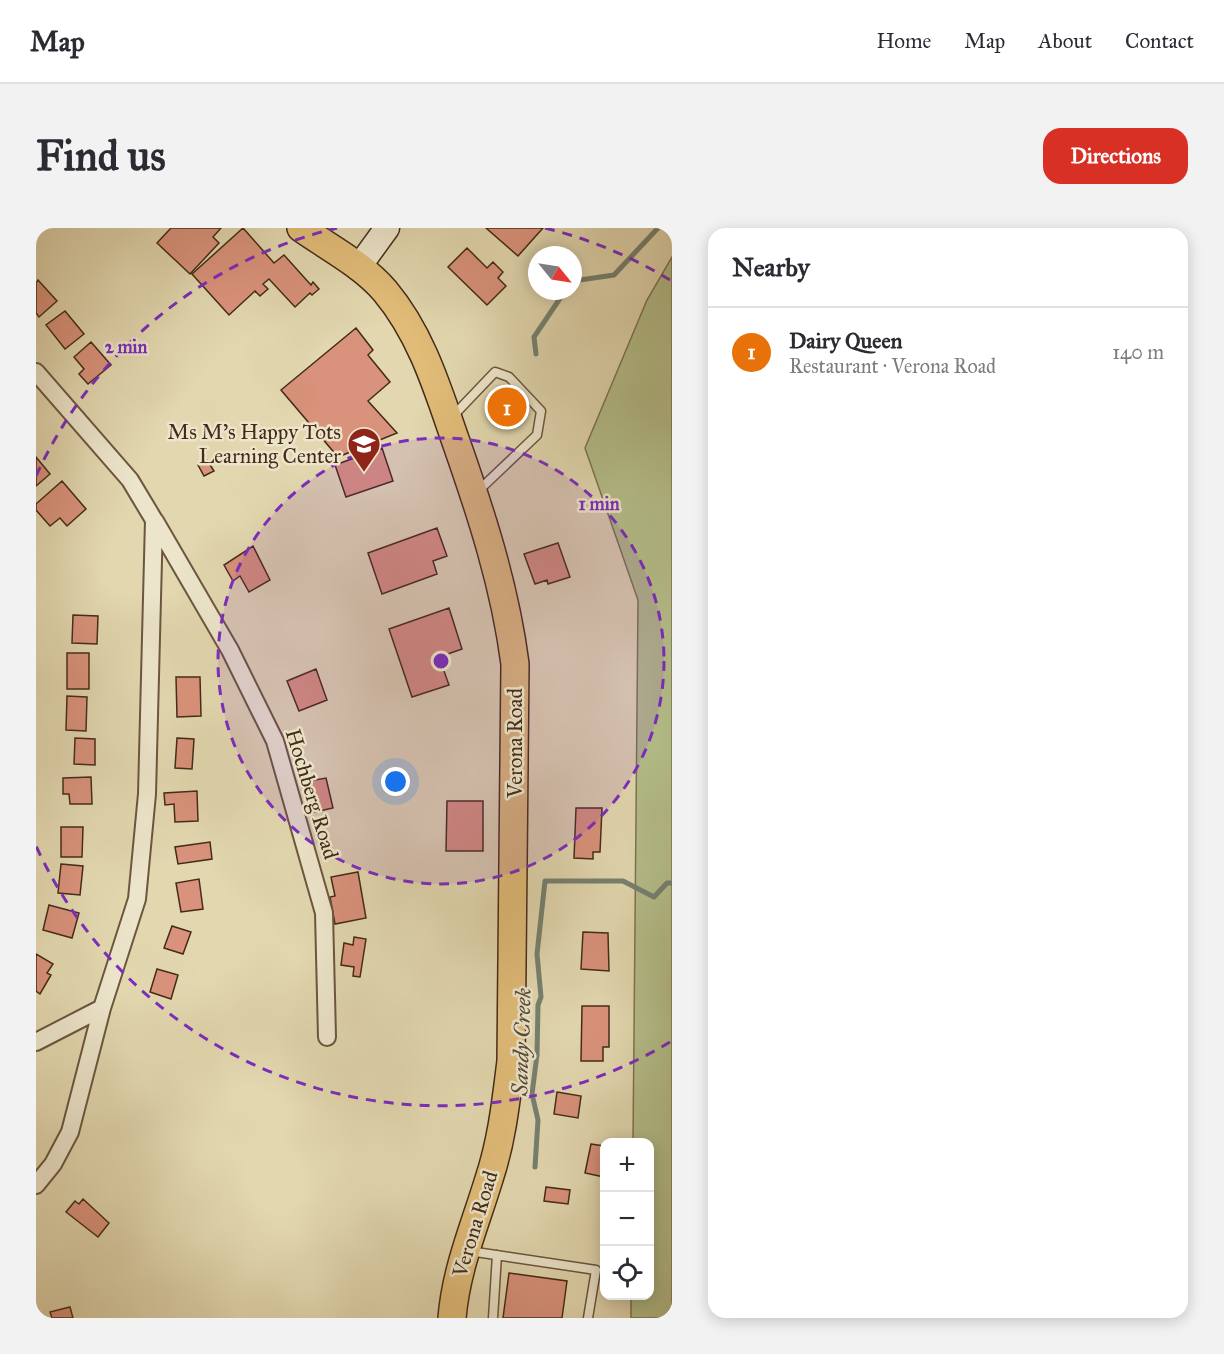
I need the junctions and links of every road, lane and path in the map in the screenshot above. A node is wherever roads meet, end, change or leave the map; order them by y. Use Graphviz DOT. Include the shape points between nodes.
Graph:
graph roads {
  1 [pos="301,228"];
  2 [pos="387,228"];
  3 [pos="358,268"];
  4 [pos="36,372"];
  5 [pos="449,420"];
  6 [pos="475,494"];
  7 [pos="154,520"];
  8 [pos="102,1008"];
  9 [pos="327,1037"];
  10 [pos="36,1042"];
  11 [pos="36,1185"];
  12 [pos="466,1250"];
  13 [pos="497,1255"];
  14 [pos="452,1318"];
  15 [pos="493,1318"];
  16 [pos="588,1318"];
  1 -- 3 [label="main road, Verona Road"];
  2 -- 3 [label="street"];
  3 -- 5 [label="main road, Verona Road" via="384,290 410,326"];
  4 -- 7 [label="street, Hochberg Road" via="130,480"];
  5 -- 6 [label="main road, Verona Road"];
  5 -- 6 [label="lane" via="495,372 508,377 542,411 537,435"];
  6 -- 12 [label="main road, Verona Road" via="508,609 515,664 515,809 511,1060 506,1107 490,1178"];
  7 -- 8 [label="street" via="147,794 137,899"];
  7 -- 9 [label="street, Hochberg Road" via="230,650 276,741 324,913"];
  8 -- 10 [label="street"];
  8 -- 11 [label="street" via="70,1132"];
  12 -- 13 [label="lane"];
  12 -- 14 [label="main road, Verona Road" via="454,1291"];
  13 -- 15 [label="lane"];
  13 -- 16 [label="lane" via="596,1270"];
}
